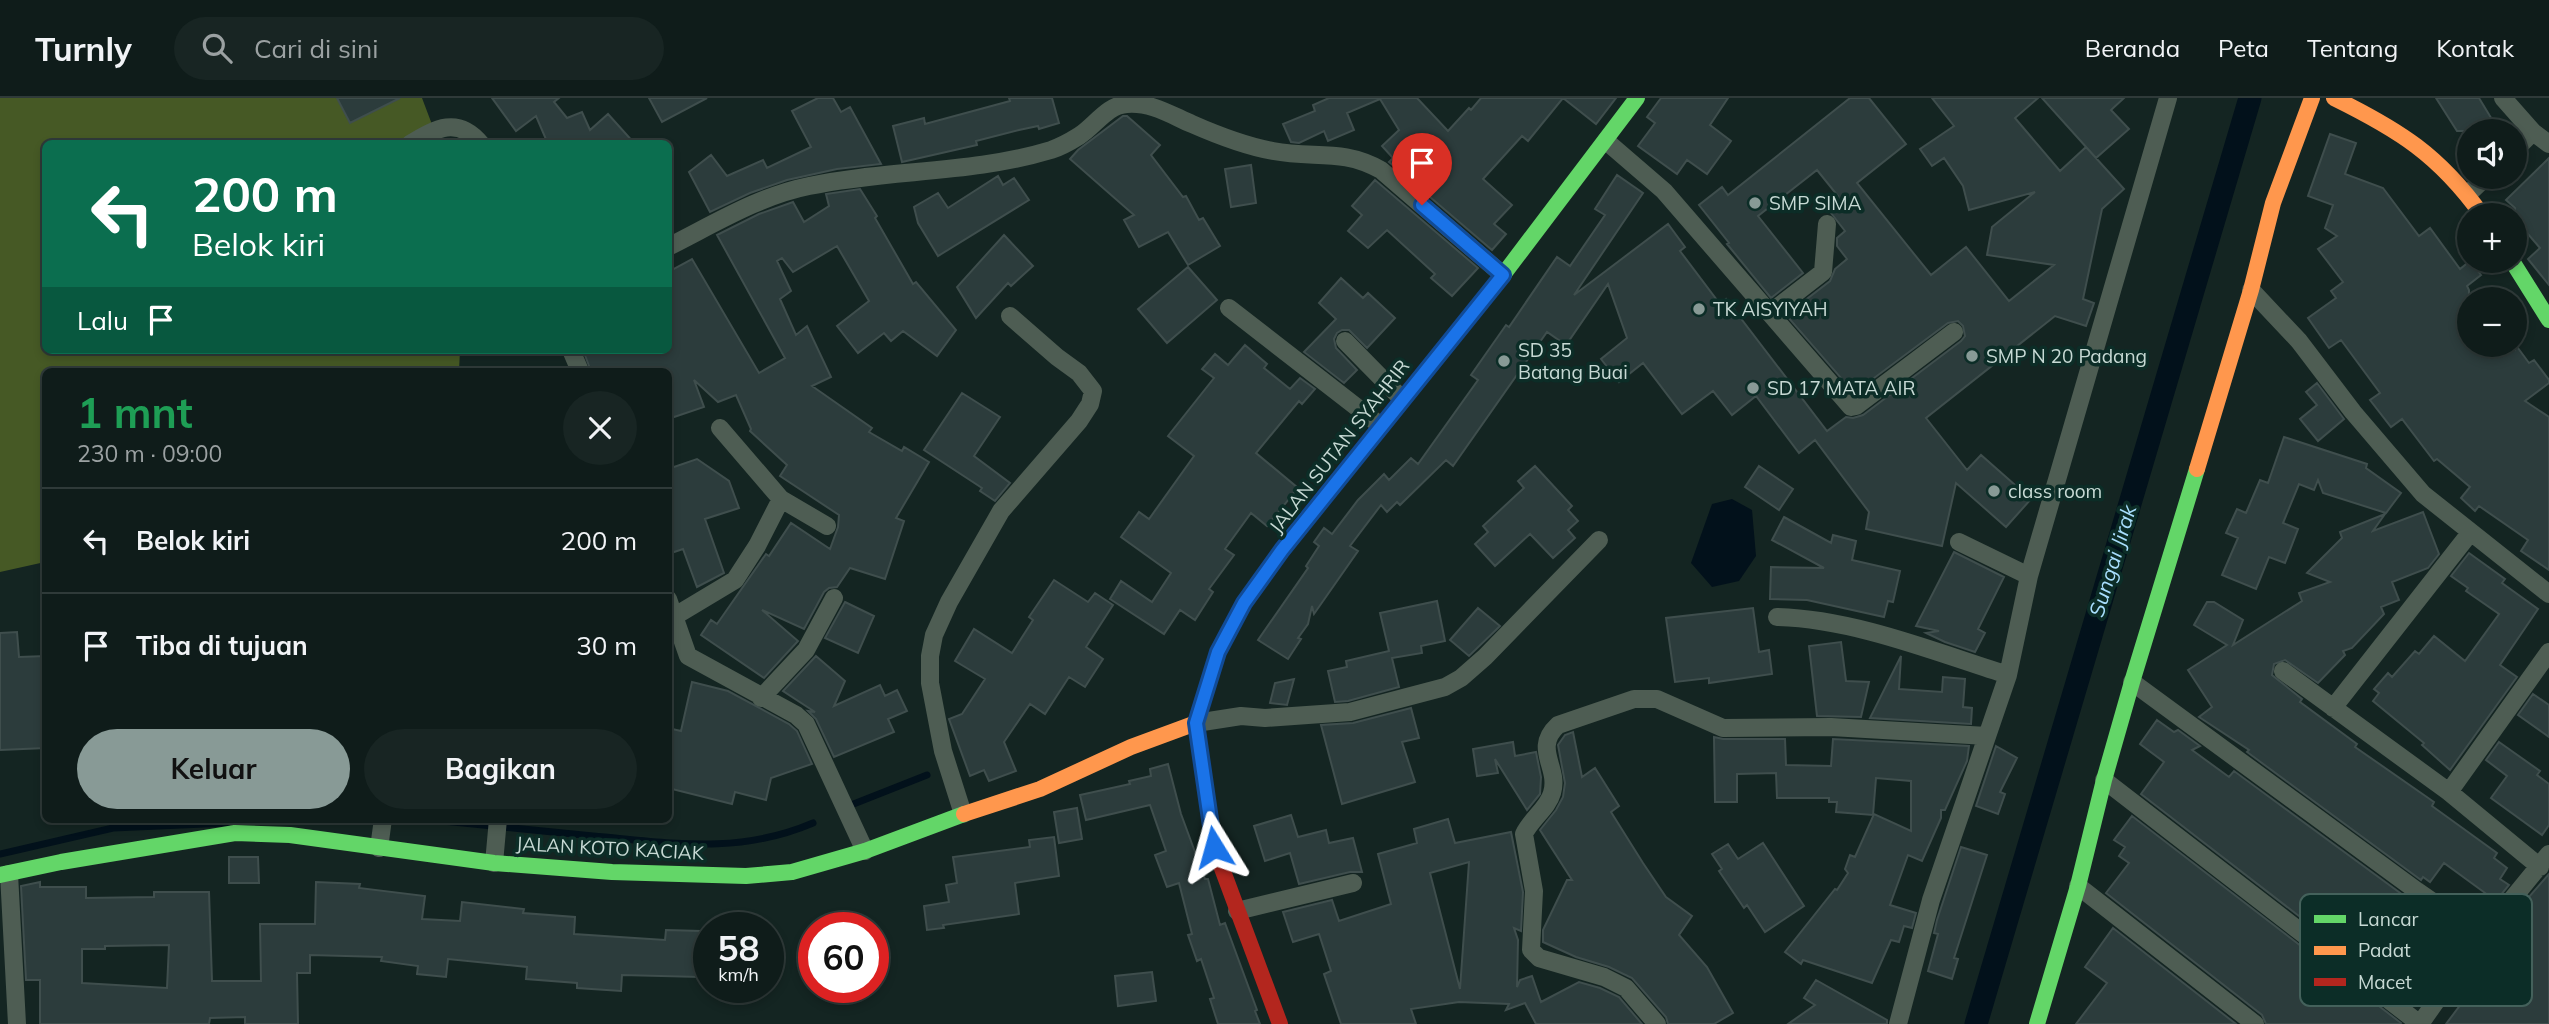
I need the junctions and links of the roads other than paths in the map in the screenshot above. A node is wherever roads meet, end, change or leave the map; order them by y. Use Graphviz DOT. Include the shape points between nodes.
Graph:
graph roads {
  1 [pos="1637,98"];
  2 [pos="2168,98"];
  3 [pos="2312,98"];
  4 [pos="2334,98"];
  5 [pos="2503,98"];
  6 [pos="2533,132"];
  7 [pos="2527,138"];
  8 [pos="416,140"];
  9 [pos="477,140"];
  10 [pos="1606,141"];
  11 [pos="2549,144"];
  12 [pos="2473,189"];
  13 [pos="2468,194"];
  14 [pos="2474,203"];
  15 [pos="1827,224"];
  16 [pos="672,245"];
  17 [pos="2520,273"];
  18 [pos="1503,275"];
  19 [pos="2251,290"];
  20 [pos="1229,308"];
  21 [pos="1770,313"];
  22 [pos="1010,316"];
  23 [pos="2549,320"];
  24 [pos="1954,332"];
  25 [pos="1345,341"];
  26 [pos="1402,400"];
  27 [pos="1381,426"];
  28 [pos="720,428"];
  29 [pos="781,499"];
  30 [pos="827,526"];
  31 [pos="2470,533"];
  32 [pos="1599,540"];
  33 [pos="1959,542"];
  34 [pos="2029,576"];
  35 [pos="2549,594"];
  36 [pos="834,598"];
  37 [pos="672,608"];
  38 [pos="1777,617"];
  39 [pos="2549,652"];
  40 [pos="2283,671"];
  41 [pos="2008,675"];
  42 [pos="2132,681"];
  43 [pos="761,698"];
  44 [pos="2333,708"];
  45 [pos="1196,723"];
  46 [pos="1987,736"];
  47 [pos="2104,779"];
  48 [pos="2449,792"];
  49 [pos="963,814"];
  50 [pos="383,823"];
  51 [pos="498,823"];
  52 [pos="862,845"];
  53 [pos="379,848"];
  54 [pos="494,857"];
  55 [pos="2545,860"];
  56 [pos="5,874"];
  57 [pos="1353,883"];
  58 [pos="2078,886"];
  59 [pos="2421,894"];
  60 [pos="2517,894"];
  61 [pos="1237,911"];
  62 [pos="2300,931"];
  63 [pos="2397,1006"];
  64 [pos="2433,1006"];
  65 [pos="17,1024"];
  66 [pos="1280,1024"];
  67 [pos="1657,1024"];
  68 [pos="1898,1024"];
  69 [pos="2037,1024"];
  70 [pos="2255,1024"];
  71 [pos="2420,1024"];
  1 -- 10 [label="street, JALAN SUTAN SYAHRIR"];
  2 -- 34 [label="street"];
  3 -- 19 [label="street" via="2273,204"];
  4 -- 13 [label="street" via="2416,142 2444,165"];
  5 -- 6 [label="street"];
  6 -- 7 [label="street"];
  6 -- 11 [label="street"];
  8 -- 9 [label="street" via="449,126"];
  10 -- 18 [label="street, JALAN SUTAN SYAHRIR"];
  10 -- 21 [label="street" via="1664,191"];
  12 -- 13 [label="street"];
  13 -- 14 [label="street"];
  15 -- 21 [label="street" via="1822,274"];
  16 -- 18 [label="street" via="777,194 847,179 1006,162 1054,149 1124,104 1142,104 1272,151 1364,160"];
  17 -- 23 [label="street"];
  18 -- 26 [label="street, JALAN SUTAN SYAHRIR"];
  19 -- 31 [label="street" via="2299,341 2423,494"];
  19 -- 42 [label="street"];
  20 -- 27 [label="street"];
  21 -- 24 [label="street" via="1851,407"];
  22 -- 49 [label="street" via="1079,373 1093,391 1079,421 1001,511 934,635 930,683 943,751"];
  25 -- 26 [label="street"];
  26 -- 27 [label="street, JALAN SUTAN SYAHRIR"];
  27 -- 45 [label="street, JALAN SUTAN SYAHRIR" via="1244,603 1218,652"];
  28 -- 29 [label="street"];
  29 -- 30 [label="street"];
  29 -- 37 [label="street" via="735,580"];
  31 -- 35 [label="street"];
  31 -- 44 [label="street"];
  32 -- 45 [label="street" via="1461,678 1445,687 1350,712 1241,716"];
  33 -- 34 [label="street"];
  34 -- 41 [label="street"];
  36 -- 43 [label="street" via="806,650"];
  37 -- 43 [label="street" via="688,656"];
  38 -- 41 [label="street" via="1807,618 1864,631"];
  39 -- 48 [label="street"];
  40 -- 44 [label="street"];
  41 -- 46 [label="street"];
  42 -- 47 [label="street"];
  42 -- 59 [label="street"];
  43 -- 52 [label="street" via="802,720 810,731"];
  44 -- 48 [label="street"];
  45 -- 49 [label="street, JALAN KOTO KACIAK" via="1040,789"];
  45 -- 61 [label="street, JALAN SUTAN SYAHRIR" via="1214,847"];
  46 -- 67 [label="street" via="1831,727 1723,728 1657,699 1634,699 1558,725 1547,740 1546,751 1553,792 1524,834 1534,891 1531,950 1539,958 1626,988"];
  46 -- 68 [label="street" via="1931,900"];
  47 -- 58 [label="street"];
  47 -- 62 [label="street"];
  48 -- 55 [label="street"];
  49 -- 52 [label="street, JALAN KOTO KACIAK"];
  50 -- 53 [label="street"];
  51 -- 54 [label="street"];
  52 -- 54 [label="street, JALAN KOTO KACIAK" via="792,872 746,876 612,872"];
  53 -- 54 [label="street, JALAN KOTO KACIAK"];
  53 -- 56 [label="street, JALAN KOTO KACIAK" via="290,835 236,833"];
  55 -- 60 [label="street"];
  56 -- 65 [label="street"];
  57 -- 61 [label="street"];
  58 -- 69 [label="street"];
  58 -- 70 [label="street"];
  61 -- 66 [label="street, JALAN SUTAN SYAHRIR"];
  63 -- 71 [label="street"];
  64 -- 71 [label="street"];
}
